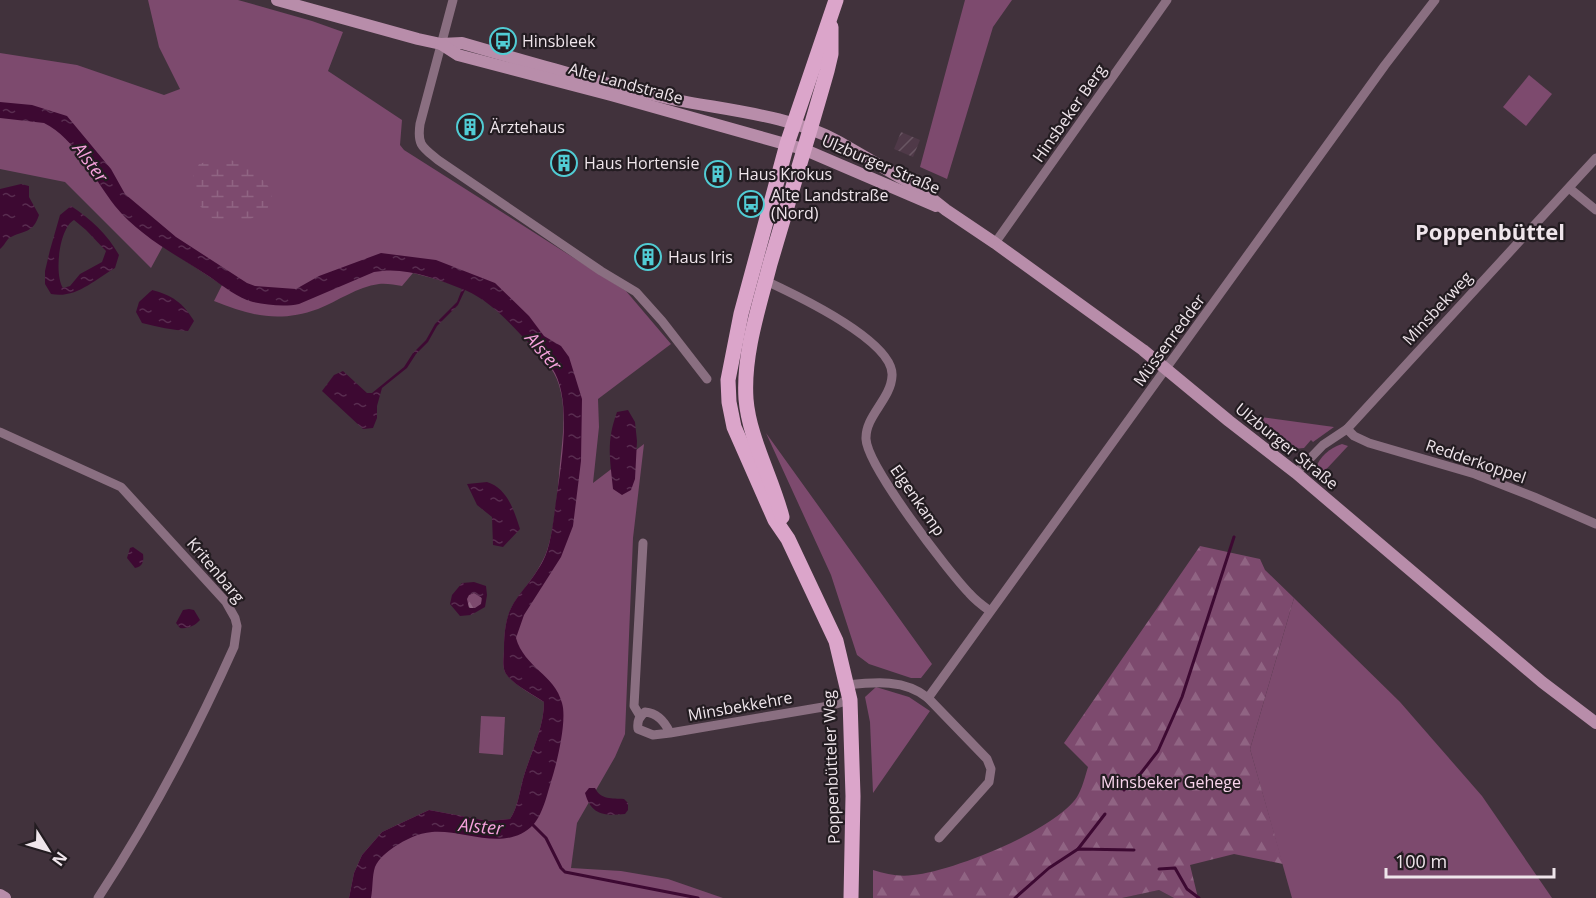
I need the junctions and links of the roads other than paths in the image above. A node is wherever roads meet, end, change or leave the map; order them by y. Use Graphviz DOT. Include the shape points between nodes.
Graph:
graph roads {
  1 [pos="277,0"];
  2 [pos="453,0"];
  3 [pos="836,0"];
  4 [pos="1167,0"];
  5 [pos="1435,0"];
  6 [pos="832,18"];
  7 [pos="441,44"];
  8 [pos="793,124"];
  9 [pos="810,129"];
  10 [pos="786,144"];
  11 [pos="803,149"];
  12 [pos="1596,158"];
  13 [pos="1569,188"];
  14 [pos="946,210"];
  15 [pos="1596,210"];
  16 [pos="995,243"];
  17 [pos="766,281"];
  18 [pos="1166,369"];
  19 [pos="707,379"];
  20 [pos="1347,429"];
  21 [pos="0,432"];
  22 [pos="1296,474"];
  23 [pos="1596,524"];
  24 [pos="788,539"];
  25 [pos="643,543"];
  26 [pos="990,611"];
  27 [pos="849,693"];
  28 [pos="928,698"];
  29 [pos="640,716"];
  30 [pos="1596,723"];
  31 [pos="670,733"];
  32 [pos="939,838"];
  33 [pos="0,895"];
  34 [pos="5,898"];
  35 [pos="98,898"];
  36 [pos="850,898"];
  1 -- 7 [label="main road, Alte Landstraße"];
  2 -- 7 [label="street"];
  3 -- 6 [label="main road, Poppenbütteler Weg"];
  4 -- 16 [label="street, Hinsbeker Berg"];
  5 -- 18 [label="street, Müssenredder"];
  6 -- 8 [label="main road, Poppenbütteler Weg"];
  6 -- 9 [label="main road, Poppenbütteler Weg" via="831,54"];
  7 -- 8 [label="main road, Alte Landstraße" via="462,43 670,99"];
  7 -- 10 [label="main road, Alte Landstraße" via="458,55"];
  7 -- 19 [label="street" via="420,124 421,146 636,292"];
  8 -- 9 [label="main road, Ulzburger Straße"];
  8 -- 10 [label="main road, Poppenbütteler Weg"];
  9 -- 11 [label="main road, Poppenbütteler Weg"];
  9 -- 14 [label="main road, Ulzburger Straße" via="830,136 917,187"];
  10 -- 11 [label="main road, Alte Landstraße"];
  10 -- 24 [label="main road, Poppenbütteler Weg" via="741,314 728,380 734,427 775,520"];
  11 -- 14 [label="main road, Ulzburger Straße"];
  11 -- 17 [label="main road, Poppenbütteler Weg"];
  12 -- 13 [label="street, Minsbekweg"];
  13 -- 15 [label="street"];
  13 -- 20 [label="street, Minsbekweg"];
  14 -- 16 [label="main road, Ulzburger Straße"];
  16 -- 18 [label="main road, Ulzburger Straße"];
  17 -- 24 [label="main road, Poppenbütteler Weg" via="745,377 746,401"];
  17 -- 26 [label="street, Elgenkamp" via="818,306 885,356 892,376 867,432 870,452 883,478 935,550 970,595"];
  18 -- 22 [label="main road, Ulzburger Straße"];
  18 -- 26 [label="street, Müssenredder"];
  20 -- 22 [label="street, Minsbekweg" via="1323,445"];
  20 -- 23 [label="street, Redderkoppel" via="1368,443 1475,474"];
  21 -- 35 [label="street, Kritenbarg" via="121,487 199,570 235,618 234,647 202,716 160,796"];
  22 -- 30 [label="main road, Ulzburger Straße"];
  24 -- 27 [label="main road, Poppenbütteler Weg" via="836,641"];
  25 -- 29 [label="street, Minsbekkehre" via="634,706"];
  26 -- 28 [label="street, Müssenredder"];
  27 -- 28 [label="street" via="872,682 917,689"];
  27 -- 31 [label="street, Minsbekkehre" via="829,706"];
  27 -- 36 [label="main road, Poppenbütteler Weg" via="853,796"];
  28 -- 32 [label="street" via="992,769 989,782"];
  29 -- 31 [label="street, Minsbekkehre" via="651,712 665,723"];
  29 -- 31 [label="street, Minsbekkehre" via="638,729 653,735"];
  33 -- 34 [label="main road"];
}
